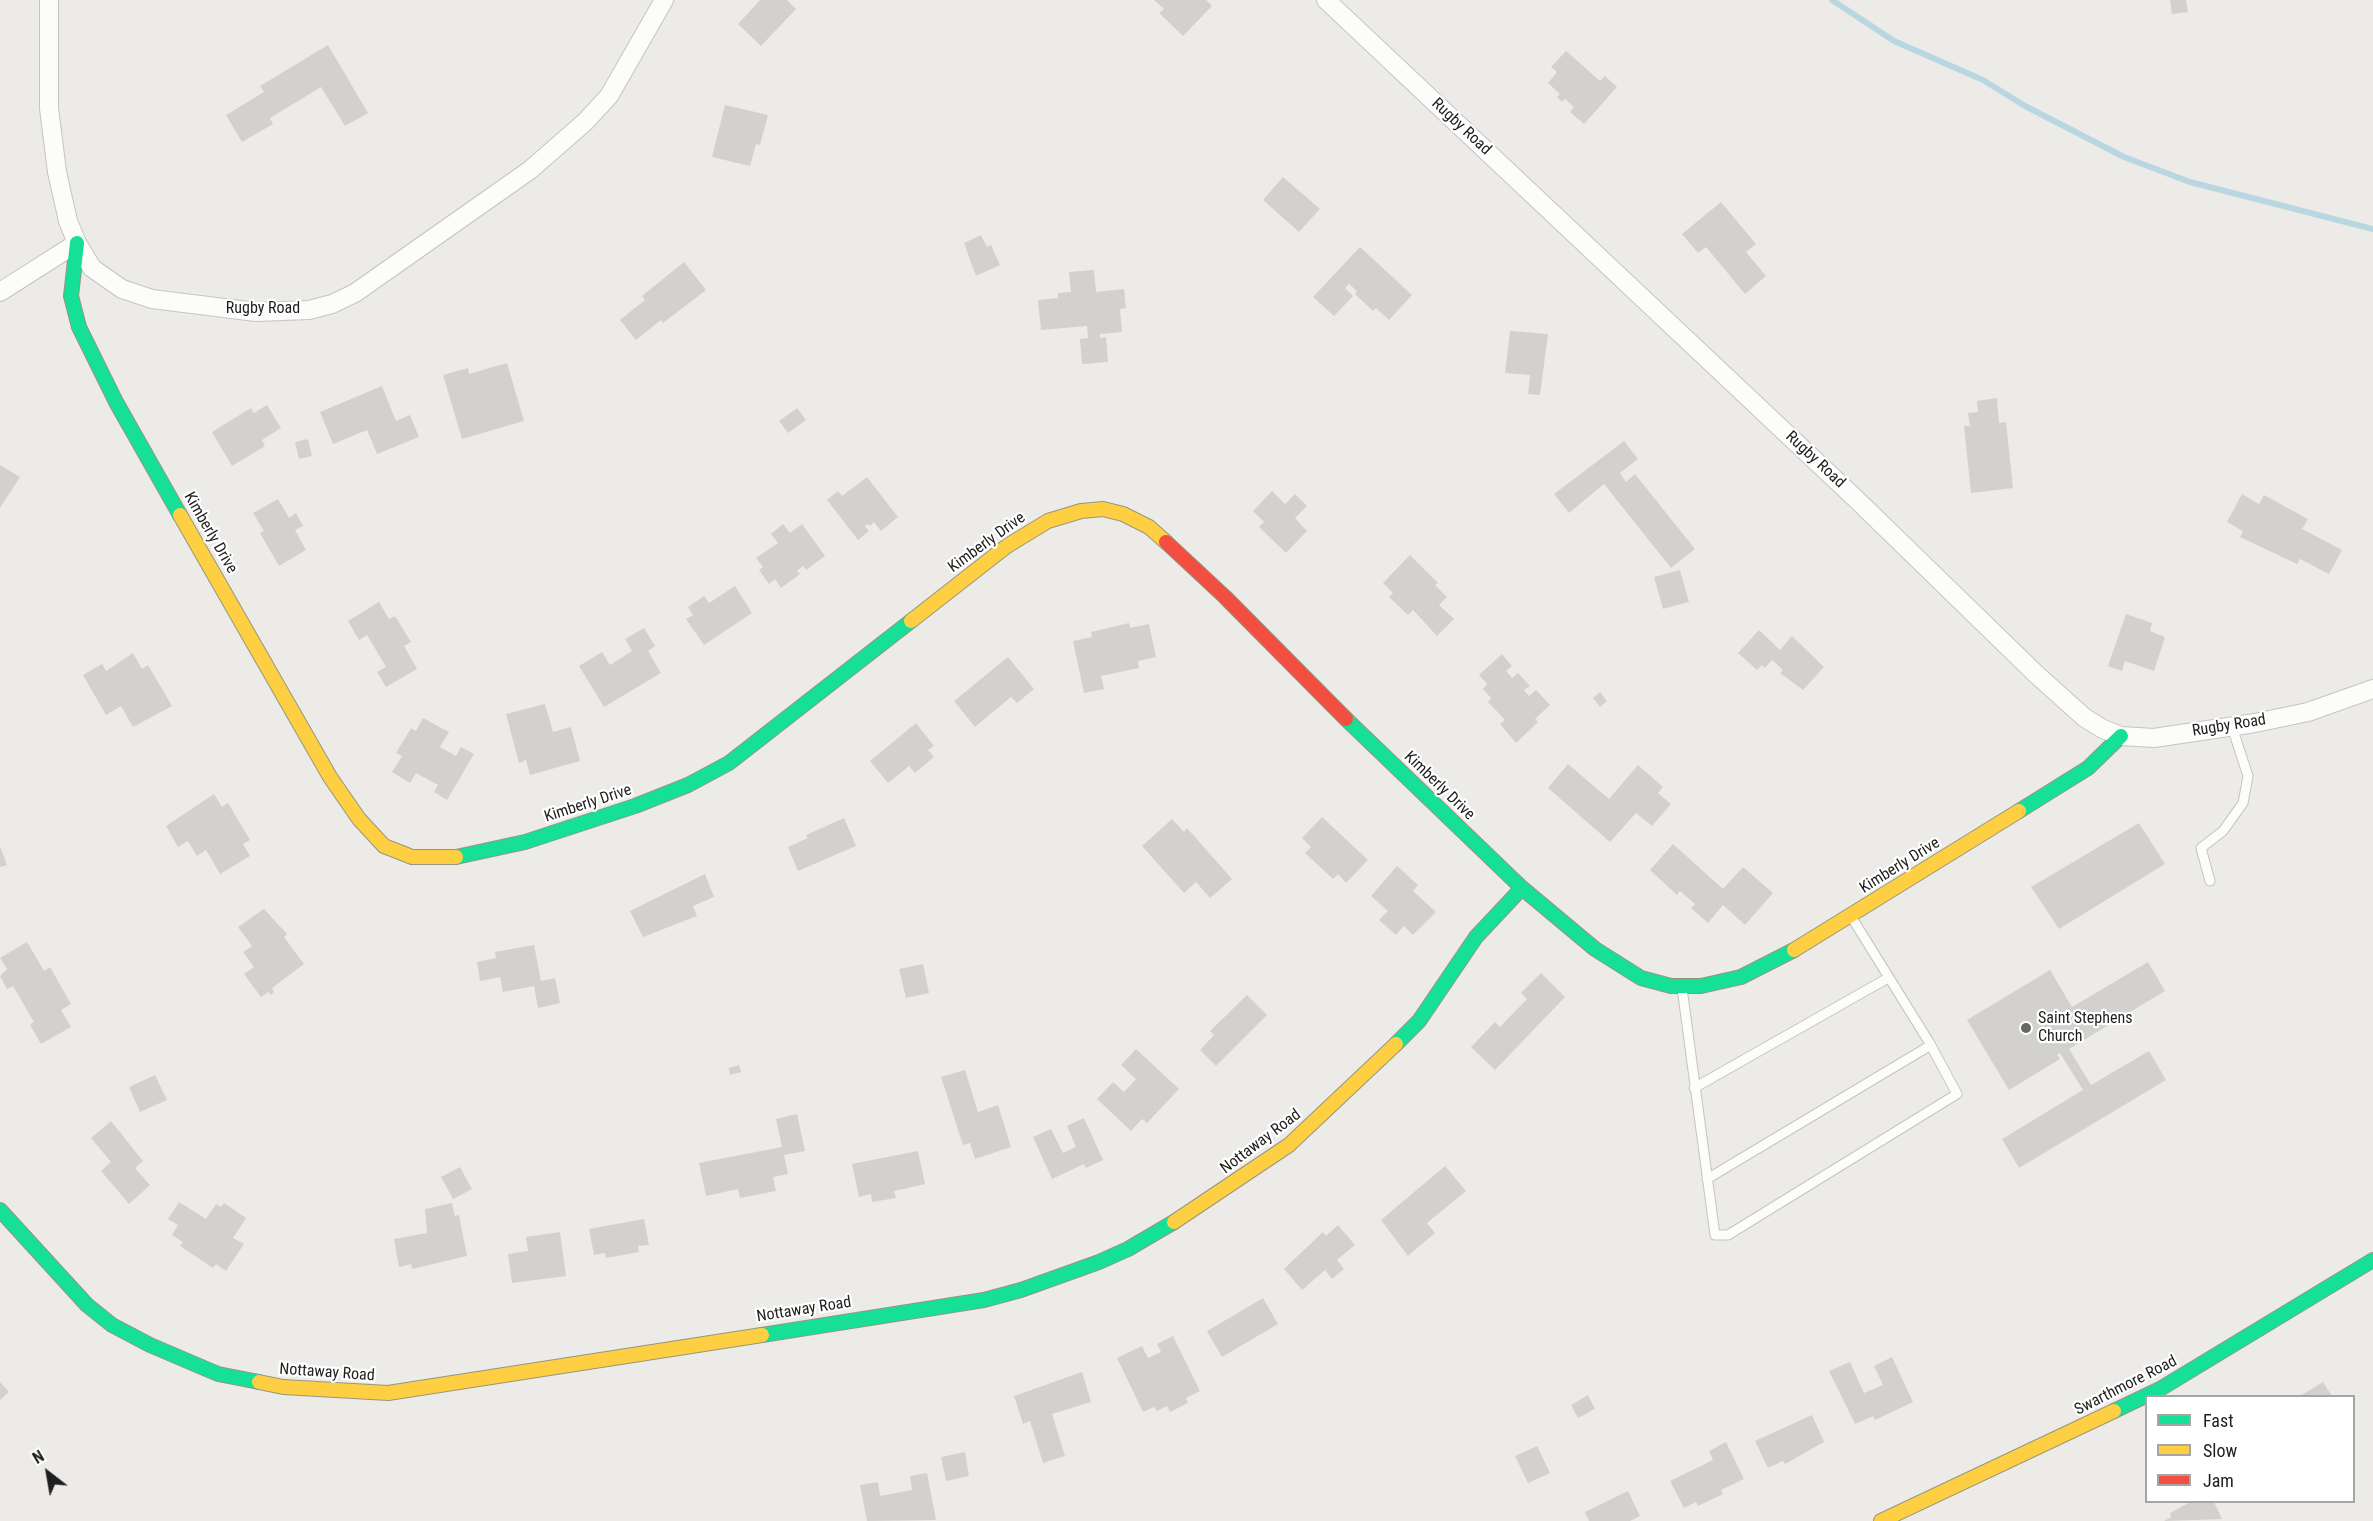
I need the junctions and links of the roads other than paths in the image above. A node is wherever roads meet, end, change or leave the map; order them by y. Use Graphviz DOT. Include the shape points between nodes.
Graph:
graph roads {
  1 [pos="49,0"];
  2 [pos="664,0"];
  3 [pos="1326,0"];
  4 [pos="77,243"];
  5 [pos="0,292"];
  6 [pos="2373,689"];
  7 [pos="2232,727"];
  8 [pos="2121,736"];
  9 [pos="2210,881"];
  10 [pos="1522,888"];
  11 [pos="1851,916"];
  12 [pos="1888,978"];
  13 [pos="1682,986"];
  14 [pos="1931,1045"];
  15 [pos="1694,1088"];
  16 [pos="1707,1179"];
  17 [pos="0,1210"];
  18 [pos="2373,1260"];
  19 [pos="2147,1395"];
  20 [pos="2145,1396"];
  21 [pos="1881,1521"];
  1 -- 4 [label="street, Rugby Road" via="49,108 57,171"];
  2 -- 4 [label="street, Rugby Road" via="621,79 585,122 471,214 374,281 332,304 309,310 256,312 152,299 107,280 92,268"];
  3 -- 8 [label="street, Rugby Road" via="2037,675 2085,718"];
  4 -- 5 [label="street"];
  4 -- 10 [label="street, Kimberly Drive" via="71,296 76,317 116,402 330,777 359,819 384,846 412,858 460,857 525,842 688,785 729,763 1007,546 1047,521 1103,509 1149,527"];
  6 -- 7 [label="street, Rugby Road" via="2308,712"];
  7 -- 8 [label="street, Rugby Road" via="2154,738"];
  7 -- 9 [label="lane" via="2248,776 2243,803 2223,831 2200,848"];
  8 -- 11 [label="street, Kimberly Drive" via="2088,768"];
  10 -- 13 [label="street, Kimberly Drive" via="1622,968 1641,978"];
  10 -- 17 [label="street, Nottaway Road" via="1476,937 1419,1021 1289,1145 1128,1249 984,1300 388,1392 283,1387 218,1374 150,1346 112,1325 87,1305"];
  11 -- 12 [label="lane"];
  11 -- 13 [label="street, Kimberly Drive" via="1769,965 1701,986"];
  12 -- 14 [label="lane"];
  12 -- 15 [label="lane"];
  13 -- 15 [label="lane"];
  14 -- 16 [label="lane"];
  14 -- 16 [label="lane" via="1958,1094 1728,1235 1715,1235"];
  15 -- 16 [label="lane"];
  18 -- 19 [label="street, Swarthmore Road"];
  20 -- 21 [label="street, Swarthmore Road"];
}
